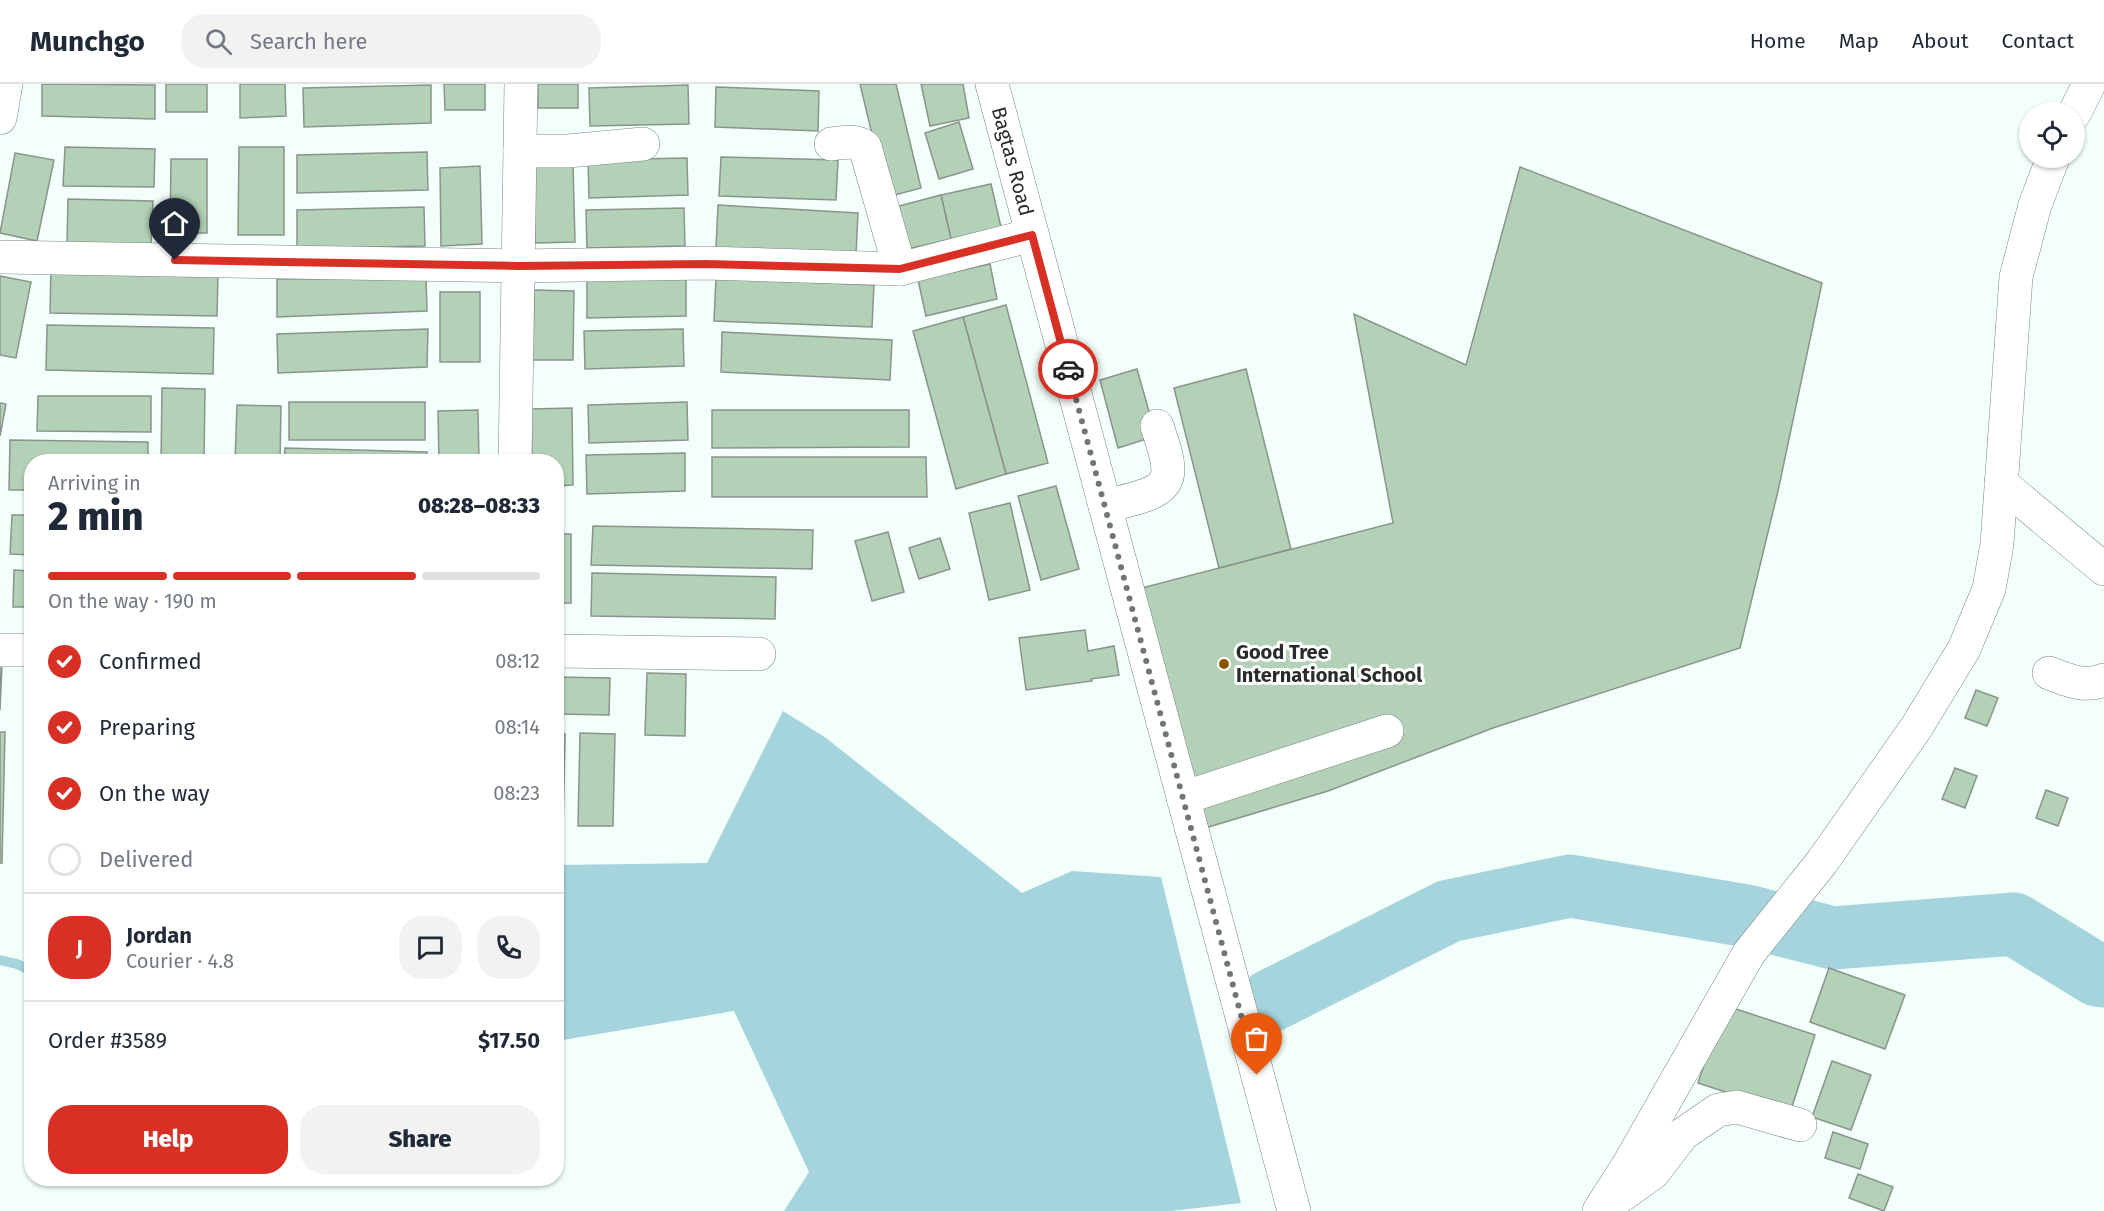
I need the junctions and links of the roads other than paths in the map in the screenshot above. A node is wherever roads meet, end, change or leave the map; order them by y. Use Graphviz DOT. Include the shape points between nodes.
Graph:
graph roads {
  1 [pos="6,84"];
  2 [pos="521,84"];
  3 [pos="992,84"];
  4 [pos="2089,84"];
  5 [pos="2080,102"];
  6 [pos="0,118"];
  7 [pos="643,144"];
  8 [pos="831,144"];
  9 [pos="520,151"];
  10 [pos="2049,168"];
  11 [pos="1032,235"];
  12 [pos="0,257"];
  13 [pos="518,266"];
  14 [pos="900,269"];
  15 [pos="1157,426"];
  16 [pos="515,454"];
  17 [pos="2001,483"];
  18 [pos="1105,506"];
  19 [pos="2104,569"];
  20 [pos="0,650"];
  21 [pos="24,650"];
  22 [pos="564,651"];
  23 [pos="759,654"];
  24 [pos="2049,673"];
  25 [pos="2104,680"];
  26 [pos="1387,731"];
  27 [pos="1183,798"];
  28 [pos="1800,1125"];
  29 [pos="1294,1211"];
  30 [pos="1599,1211"];
  1 -- 6 [label="street"];
  2 -- 9 [label="street"];
  3 -- 11 [label="street, Bagtas Road"];
  4 -- 5 [label="street"];
  7 -- 9 [label="street" via="568,152"];
  8 -- 14 [label="street" via="851,142 865,147"];
  9 -- 13 [label="street"];
  10 -- 17 [label="street" via="2016,277"];
  11 -- 14 [label="street"];
  11 -- 18 [label="street, Bagtas Road"];
  12 -- 13 [label="street"];
  13 -- 14 [label="street" via="706,264"];
  13 -- 16 [label="street"];
  15 -- 18 [label="street" via="1167,464 1162,486 1148,495"];
  17 -- 19 [label="street"];
  17 -- 30 [label="street" via="1989,589 1964,649 1916,728 1822,862 1749,953"];
  18 -- 27 [label="street, Bagtas Road"];
  20 -- 21 [label="street"];
  22 -- 23 [label="street"];
  24 -- 25 [label="street" via="2080,684"];
  26 -- 27 [label="street"];
  27 -- 29 [label="street, Bagtas Road"];
  28 -- 30 [label="street" via="1737,1107 1718,1110 1683,1134 1653,1173"];
}
